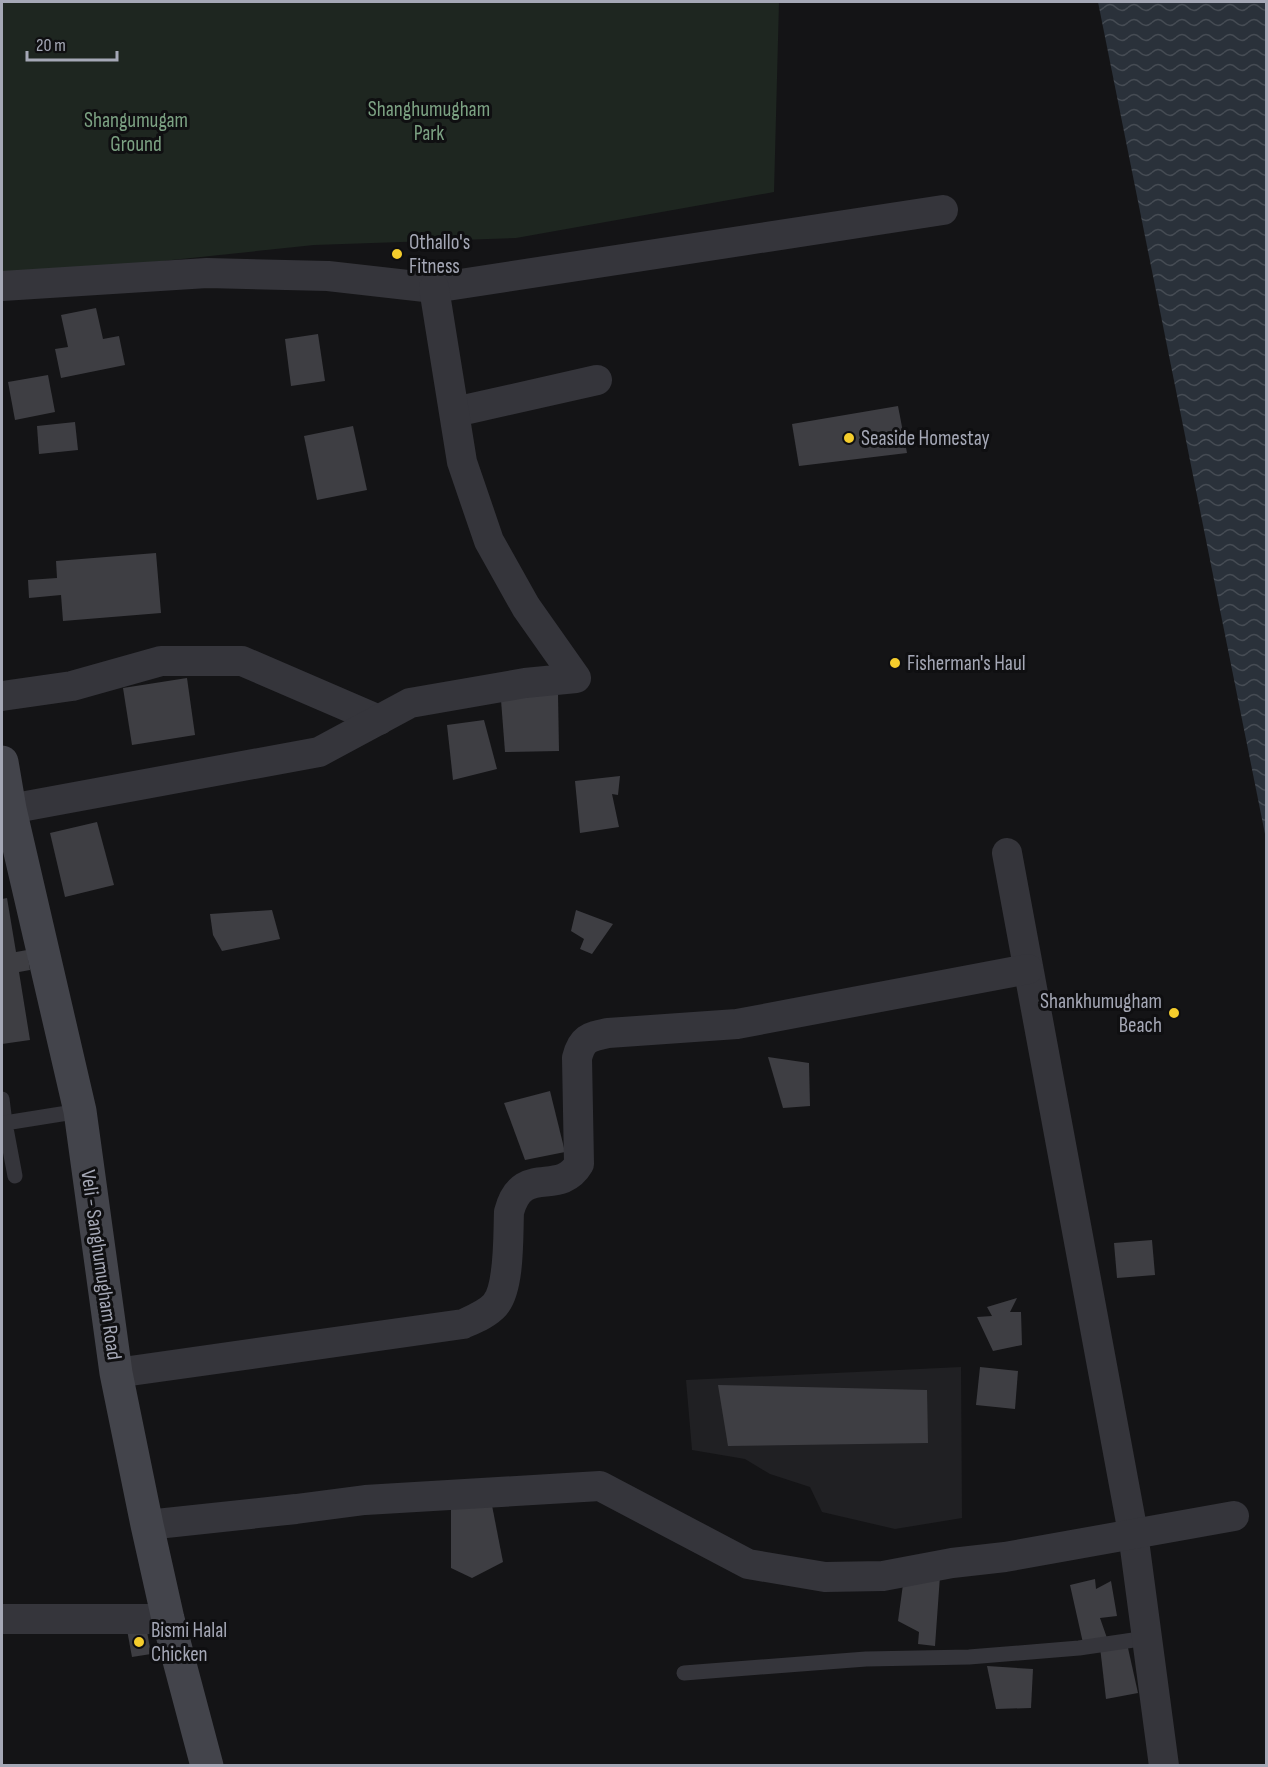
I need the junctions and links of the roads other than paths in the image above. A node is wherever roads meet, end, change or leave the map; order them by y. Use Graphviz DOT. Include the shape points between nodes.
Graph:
graph roads {
  1 [pos="944,210"];
  2 [pos="2,286"];
  3 [pos="434,288"];
  4 [pos="597,380"];
  5 [pos="455,412"];
  6 [pos="2,696"];
  7 [pos="379,720"];
  8 [pos="2,762"];
  9 [pos="10,809"];
  10 [pos="1007,853"];
  11 [pos="1028,969"];
  12 [pos="2,1099"];
  13 [pos="80,1111"];
  14 [pos="5,1123"];
  15 [pos="15,1176"];
  16 [pos="116,1373"];
  17 [pos="1234,1516"];
  18 [pos="147,1525"];
  19 [pos="1132,1533"];
  20 [pos="2,1619"];
  21 [pos="168,1619"];
  22 [pos="1147,1638"];
  23 [pos="684,1673"];
  24 [pos="207,1766"];
  25 [pos="1164,1766"];
  1 -- 3 [label="street"];
  2 -- 3 [label="street" via="207,273 328,276"];
  3 -- 5 [label="street"];
  4 -- 5 [label="street"];
  5 -- 7 [label="street" via="462,462 489,541 526,607 576,678 410,703"];
  6 -- 7 [label="street" via="72,686 161,661 242,661"];
  7 -- 9 [label="street" via="319,752"];
  8 -- 9 [label="main road, Veli - Sanghumugham Road"];
  9 -- 13 [label="main road, Veli - Sanghumugham Road"];
  10 -- 11 [label="street"];
  11 -- 16 [label="street" via="737,1024 590,1037 580,1045 577,1058 579,1164 573,1175 529,1184 518,1191 509,1212 504,1288 496,1304 483,1314 463,1324"];
  11 -- 19 [label="street"];
  12 -- 14 [label="lane"];
  13 -- 14 [label="lane"];
  13 -- 16 [label="main road, Veli - Sanghumugham Road"];
  14 -- 15 [label="lane"];
  16 -- 18 [label="main road, Veli - Sanghumugham Road"];
  17 -- 19 [label="street"];
  18 -- 19 [label="street" via="365,1500 600,1486 748,1564 825,1577 883,1576"];
  18 -- 21 [label="main road, Veli - Sanghumugham Road"];
  19 -- 22 [label="street"];
  20 -- 21 [label="street"];
  21 -- 24 [label="main road, Veli - Sanghumugham Road"];
  22 -- 23 [label="lane" via="969,1657 866,1659"];
  22 -- 25 [label="street"];
}
